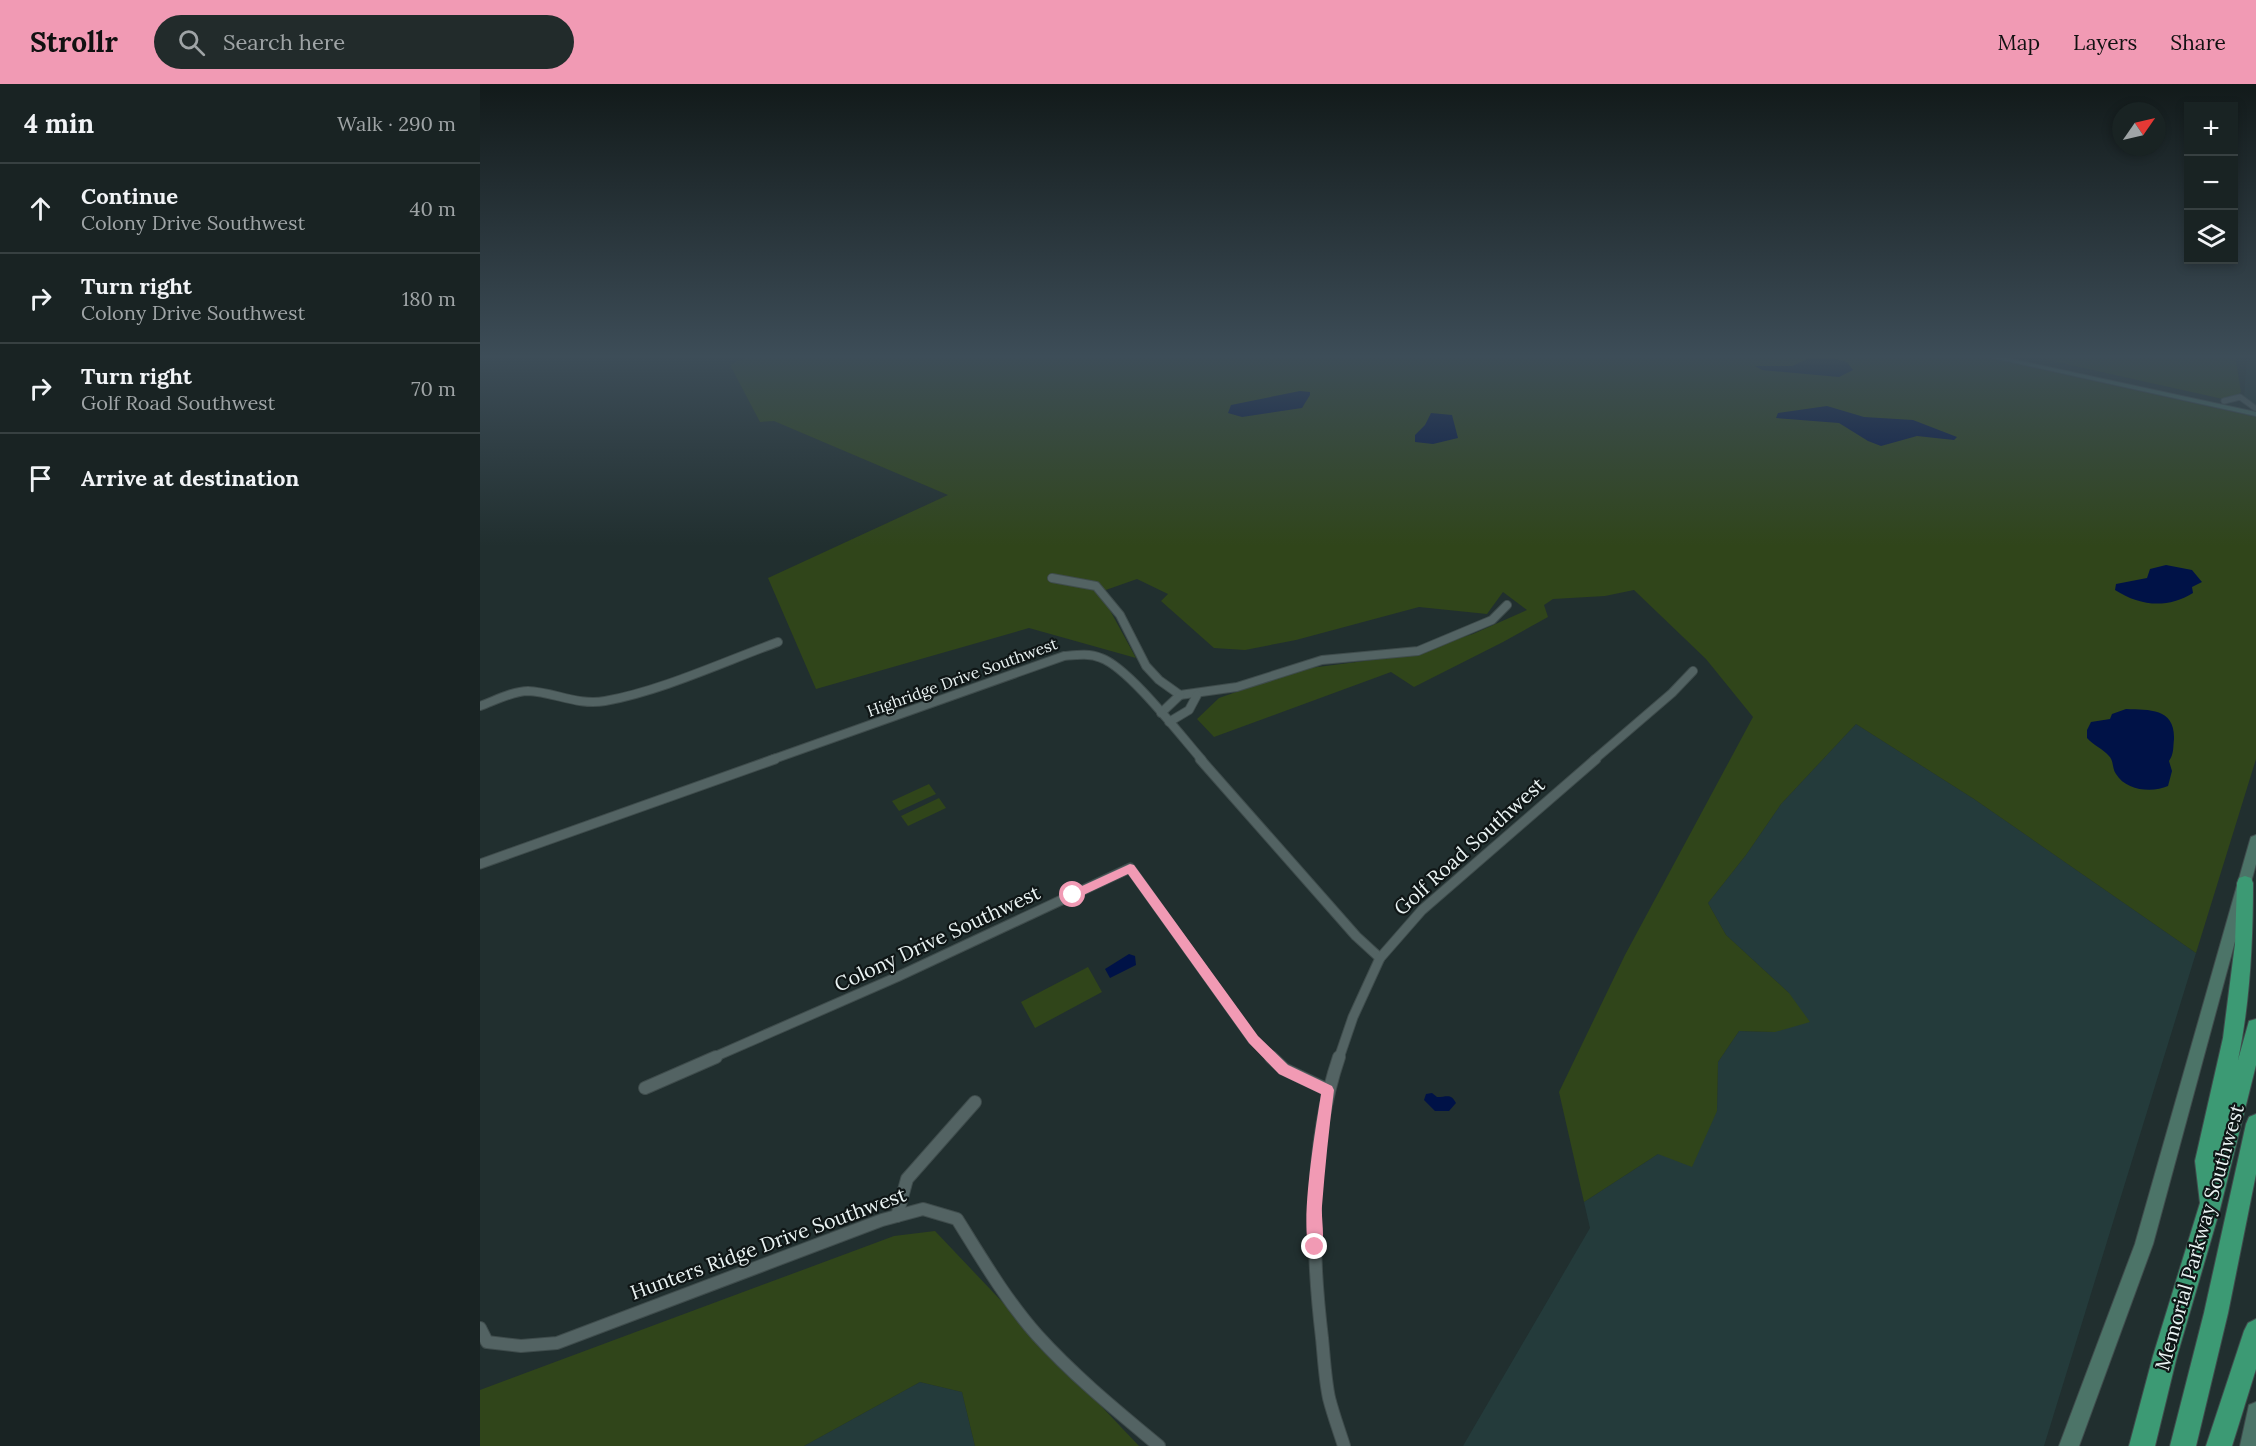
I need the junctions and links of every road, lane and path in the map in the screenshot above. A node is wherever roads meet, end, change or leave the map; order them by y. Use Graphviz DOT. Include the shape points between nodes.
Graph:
graph roads {
  1 [pos="1052,578"];
  2 [pos="1507,605"];
  3 [pos="778,642"];
  4 [pos="1693,671"];
  5 [pos="1180,695"];
  6 [pos="1197,695"];
  7 [pos="480,706"];
  8 [pos="1161,712"];
  9 [pos="1169,722"];
  10 [pos="2256,840"];
  11 [pos="480,864"];
  12 [pos="2245,883"];
  13 [pos="1380,958"];
  14 [pos="2256,1027"];
  15 [pos="645,1088"];
  16 [pos="1328,1090"];
  17 [pos="975,1102"];
  18 [pos="2256,1124"];
  19 [pos="2209,1209"];
  20 [pos="897,1216"];
  21 [pos="480,1328"];
  22 [pos="2256,1331"];
  23 [pos="2256,1412"];
  24 [pos="1159,1446"];
  25 [pos="1344,1446"];
  26 [pos="2069,1446"];
  27 [pos="2142,1446"];
  28 [pos="2183,1446"];
  29 [pos="2219,1446"];
  30 [pos="2250,1446"];
  1 -- 5 [label="street" via="1096,586 1120,615 1146,666"];
  2 -- 6 [label="street" via="1492,620 1418,651 1322,660 1237,687"];
  3 -- 7 [label="street" via="639,693 602,702 525,691"];
  4 -- 13 [label="street, Golf Road Southwest" via="1422,910"];
  5 -- 6 [label="street"];
  5 -- 8 [label="street"];
  6 -- 9 [label="street" via="1189,710"];
  8 -- 9 [label="street, Highridge Drive Southwest"];
  8 -- 11 [label="street, Highridge Drive Southwest" via="1108,659 1088,653 1064,656"];
  9 -- 13 [label="street, Highridge Drive Southwest" via="1356,936"];
  10 -- 12 [label="street"];
  12 -- 19 [label="highway" via="2244,944 2233,1038 2205,1161"];
  12 -- 26 [label="street" via="2144,1244"];
  13 -- 16 [label="street, Golf Road Southwest" via="1353,1017"];
  14 -- 19 [label="highway, Memorial Parkway Southwest"];
  15 -- 16 [label="street, Colony Drive Southwest" via="897,977 1130,868 1253,1040 1284,1069"];
  16 -- 25 [label="street, Golf Road Southwest" via="1314,1226 1329,1396"];
  17 -- 20 [label="street" via="907,1179"];
  18 -- 28 [label="highway, Memorial Parkway Southwest"];
  19 -- 27 [label="highway, Memorial Parkway Southwest"];
  20 -- 21 [label="street, Hunters Ridge Drive Southwest" via="557,1343 521,1346 487,1342"];
  20 -- 24 [label="street, Hunters Ridge Drive Southwest" via="923,1209 957,1219 1035,1333 1084,1382"];
  22 -- 29 [label="highway"];
  23 -- 30 [label="street"];
}
